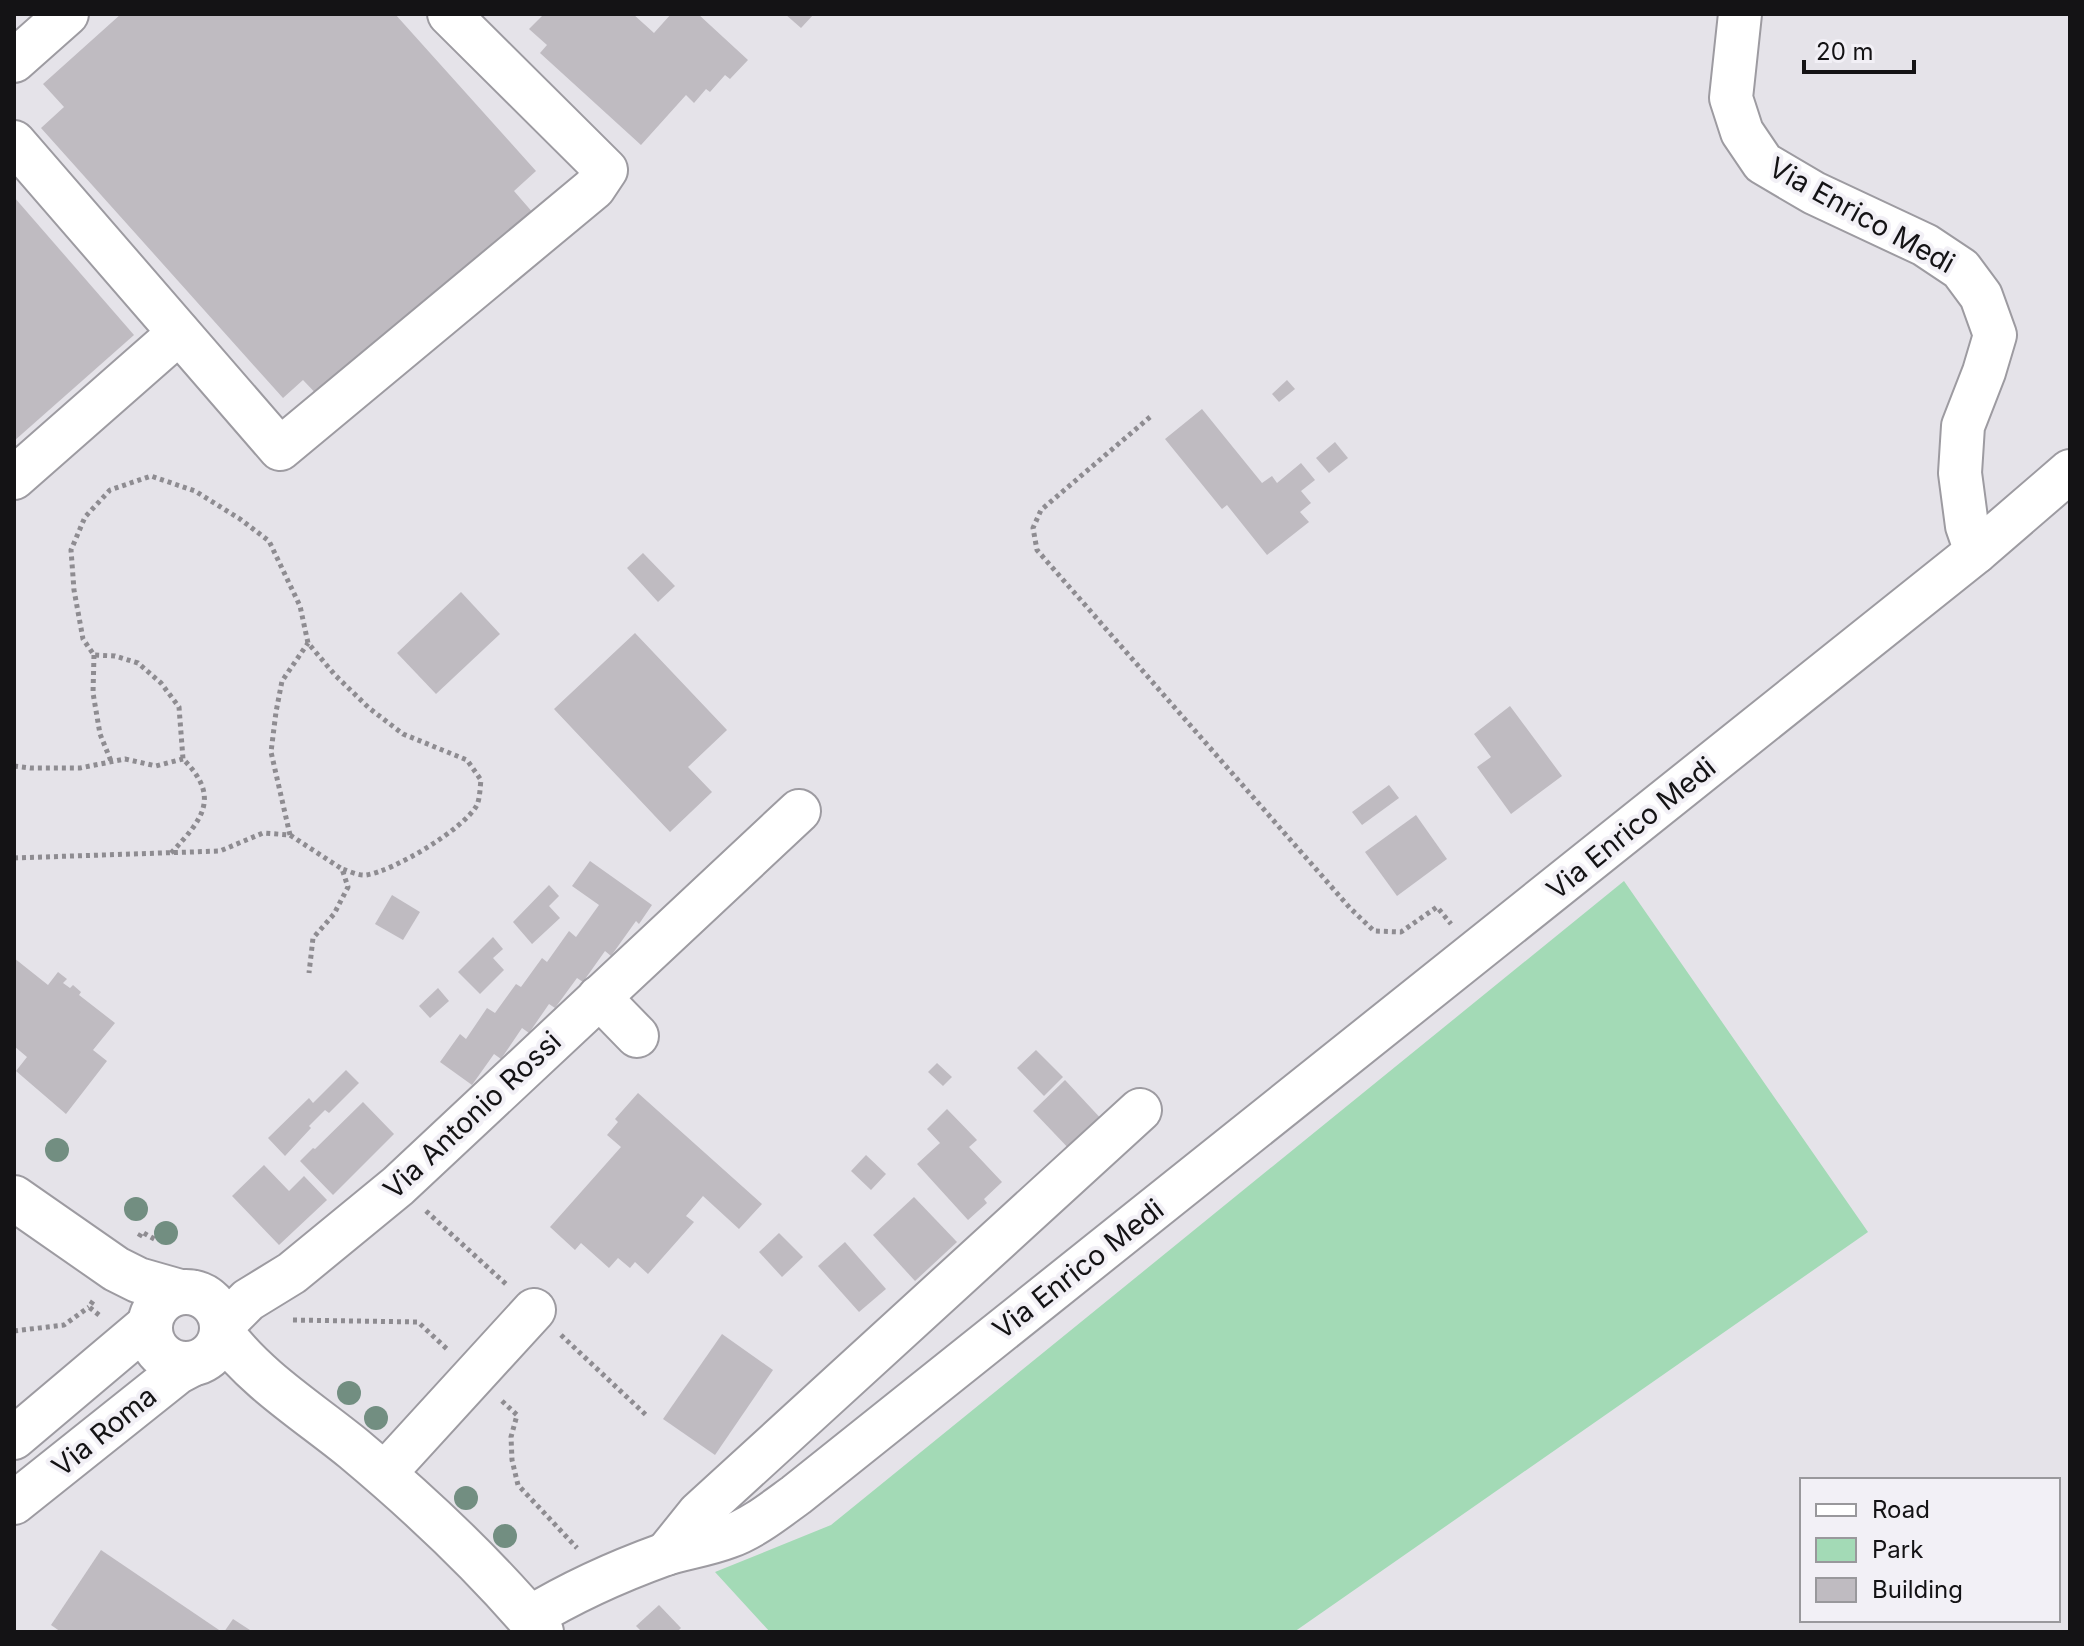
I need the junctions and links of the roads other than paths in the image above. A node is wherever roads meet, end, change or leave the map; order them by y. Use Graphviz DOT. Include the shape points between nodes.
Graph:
graph roads {
  1 [pos="67,14"];
  2 [pos="449,14"];
  3 [pos="1740,14"];
  4 [pos="14,61"];
  5 [pos="14,142"];
  6 [pos="179,333"];
  7 [pos="2070,471"];
  8 [pos="14,478"];
  9 [pos="1976,552"];
  10 [pos="799,811"];
  11 [pos="599,997"];
  12 [pos="637,1036"];
  13 [pos="1140,1110"];
  14 [pos="14,1198"];
  15 [pos="534,1310"];
  16 [pos="198,1323"];
  17 [pos="14,1438"];
  18 [pos="384,1474"];
  19 [pos="14,1503"];
  20 [pos="666,1554"];
  21 [pos="535,1625"];
  1 -- 4 [label="street"];
  2 -- 6 [label="street" via="606,170 594,188 280,449"];
  3 -- 9 [label="street, Via Enrico Medi" via="1731,98 1742,132 1763,163 1925,245 1961,269 1981,296 1995,335 1963,426 1960,473"];
  5 -- 6 [label="street"];
  6 -- 8 [label="street"];
  7 -- 9 [label="street, Via Enrico Medi"];
  9 -- 20 [label="street, Via Enrico Medi" via="796,1495 727,1538"];
  10 -- 11 [label="street, Via Antonio Rossi"];
  11 -- 12 [label="street"];
  11 -- 16 [label="street, Via Antonio Rossi" via="398,1186 292,1273"];
  13 -- 20 [label="street" via="699,1513"];
  14 -- 16 [label="main road" via="98,1297 138,1280"];
  15 -- 18 [label="street"];
  16 -- 17 [label="street, Via Roma"];
  16 -- 18 [label="main road" via="227,1361 262,1376"];
  16 -- 19 [label="street, Via Roma" via="177,1373"];
  18 -- 21 [label="main road"];
  20 -- 21 [label="street, Via Enrico Medi" via="560,1599"];
}
